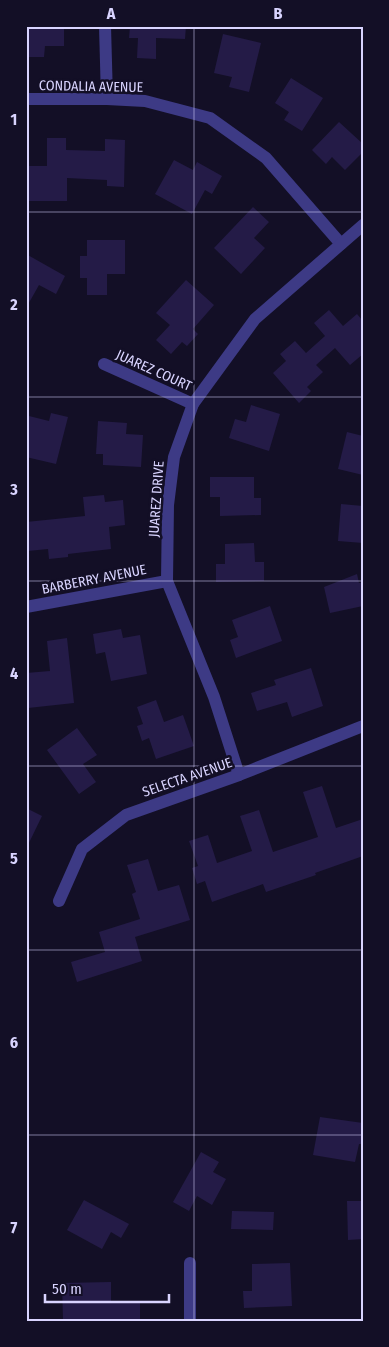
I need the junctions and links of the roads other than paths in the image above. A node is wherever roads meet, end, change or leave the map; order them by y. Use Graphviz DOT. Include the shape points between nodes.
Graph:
graph roads {
  1 [pos="105,26"];
  2 [pos="26,99"];
  3 [pos="107,99"];
  4 [pos="363,225"];
  5 [pos="341,244"];
  6 [pos="104,364"];
  7 [pos="193,404"];
  8 [pos="167,580"];
  9 [pos="26,607"];
  10 [pos="363,726"];
  11 [pos="239,775"];
  12 [pos="59,901"];
  13 [pos="190,1264"];
  14 [pos="190,1321"];
  1 -- 3 [label="street"];
  2 -- 3 [label="street, CONDALIA AVENUE"];
  3 -- 5 [label="street, CONDALIA AVENUE" via="145,101 210,118 266,158"];
  4 -- 5 [label="street, JUAREZ DRIVE"];
  5 -- 7 [label="street, JUAREZ DRIVE" via="255,319"];
  6 -- 7 [label="street, JUAREZ COURT"];
  7 -- 8 [label="street, JUAREZ DRIVE" via="174,457 168,505"];
  8 -- 9 [label="street, BARBERRY AVENUE"];
  8 -- 11 [label="street, JUAREZ DRIVE" via="214,698"];
  10 -- 11 [label="street, SELECTA AVENUE"];
  11 -- 12 [label="street, SELECTA AVENUE" via="126,815 82,849"];
  13 -- 14 [label="street"];
}
